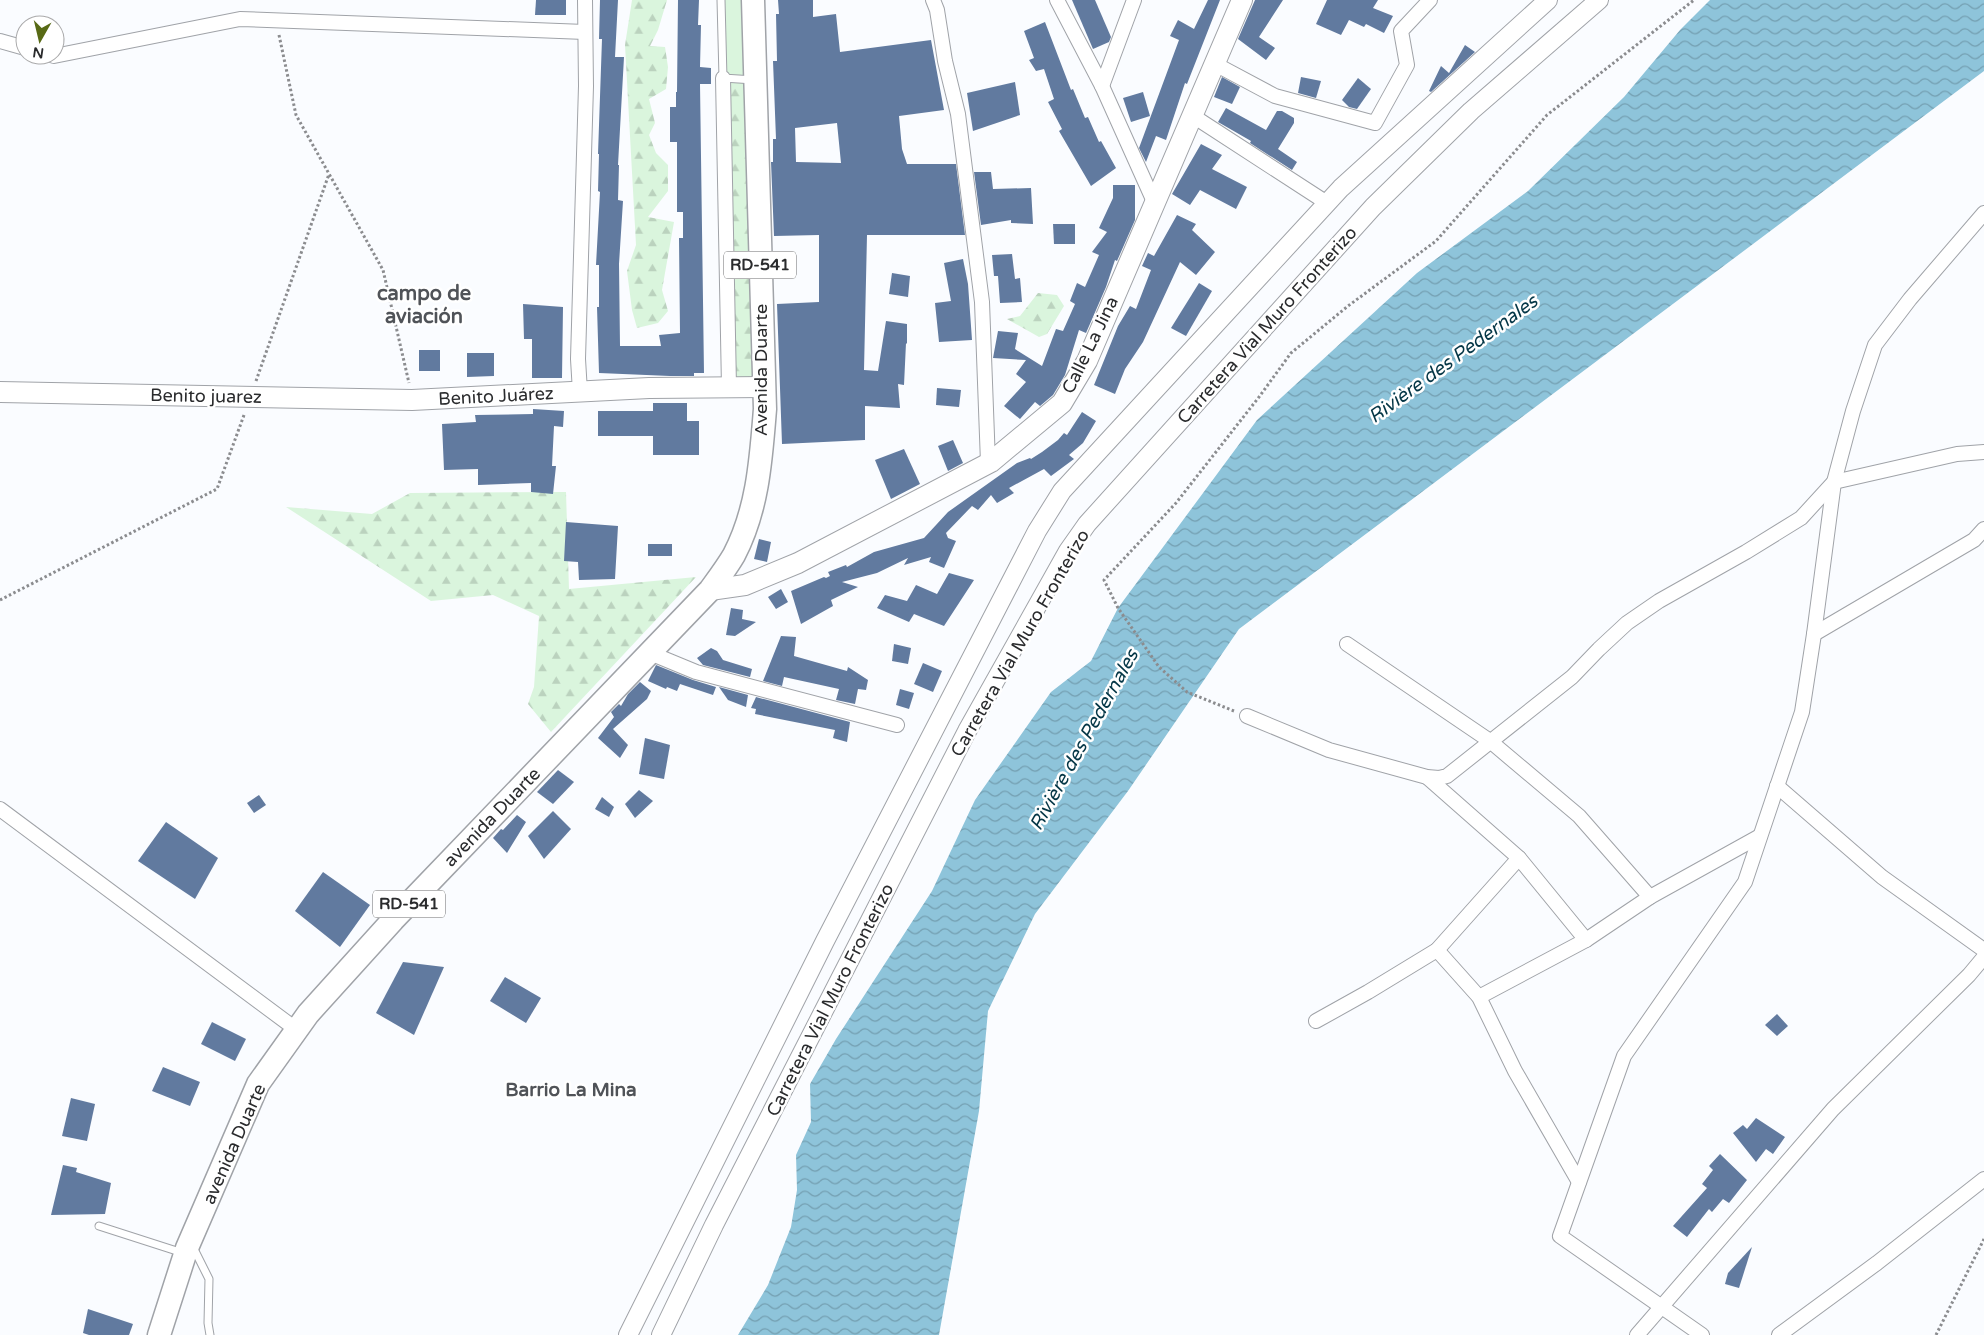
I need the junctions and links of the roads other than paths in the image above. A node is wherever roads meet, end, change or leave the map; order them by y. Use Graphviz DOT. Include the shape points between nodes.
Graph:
graph roads {
  1 [pos="585,0"];
  2 [pos="721,0"];
  3 [pos="753,0"];
  4 [pos="933,0"];
  5 [pos="1057,0"];
  6 [pos="1134,0"];
  7 [pos="1242,0"];
  8 [pos="1430,0"];
  9 [pos="1548,0"];
  10 [pos="1599,0"];
  11 [pos="585,32"];
  12 [pos="0,41"];
  13 [pos="15,45"];
  14 [pos="65,54"];
  15 [pos="1215,64"];
  16 [pos="722,78"];
  17 [pos="754,80"];
  18 [pos="1102,86"];
  19 [pos="1193,116"];
  20 [pos="1327,203"];
  21 [pos="1155,204"];
  22 [pos="1984,213"];
  23 [pos="729,387"];
  24 [pos="764,387"];
  25 [pos="0,392"];
  26 [pos="580,392"];
  27 [pos="412,400"];
  28 [pos="1984,452"];
  29 [pos="988,463"];
  30 [pos="1834,482"];
  31 [pos="746,529"];
  32 [pos="1984,529"];
  33 [pos="710,590"];
  34 [pos="1814,634"];
  35 [pos="1347,644"];
  36 [pos="650,653"];
  37 [pos="1246,716"];
  38 [pos="897,725"];
  39 [pos="1490,741"];
  40 [pos="1427,777"];
  41 [pos="1777,786"];
  42 [pos="0,809"];
  43 [pos="1760,836"];
  44 [pos="1519,858"];
  45 [pos="1650,897"];
  46 [pos="1586,940"];
  47 [pos="1437,950"];
  48 [pos="1984,950"];
  49 [pos="1984,957"];
  50 [pos="1479,997"];
  51 [pos="1316,1021"];
  52 [pos="297,1030"];
  53 [pos="1984,1179"];
  54 [pos="1579,1182"];
  55 [pos="99,1226"];
  56 [pos="188,1248"];
  57 [pos="1660,1306"];
  58 [pos="159,1335"];
  59 [pos="210,1335"];
  60 [pos="628,1335"];
  61 [pos="660,1335"];
  62 [pos="1637,1335"];
  63 [pos="1702,1335"];
  64 [pos="1779,1335"];
  1 -- 11 [label="street"];
  2 -- 16 [label="lane"];
  3 -- 17 [label="main road, Avenida Duarte / RD-541"];
  4 -- 29 [label="street" via="938,10 945,60 958,114 981,292"];
  5 -- 18 [label="street"];
  6 -- 18 [label="street"];
  7 -- 15 [label="main road, Calle La Jina"];
  8 -- 15 [label="street" via="1401,30 1407,65 1375,123 1275,96"];
  9 -- 20 [label="street, Carretera Vial Muro Fronterizo"];
  10 -- 61 [label="street, Carretera Vial Muro Fronterizo" via="1471,111 1373,207 1087,524 1068,551 967,731"];
  11 -- 14 [label="street" via="240,19"];
  11 -- 26 [label="street"];
  12 -- 13 [label="street"];
  15 -- 19 [label="main road, Calle La Jina"];
  16 -- 17 [label="lane"];
  16 -- 23 [label="street"];
  17 -- 24 [label="main road, Avenida Duarte / RD-541"];
  18 -- 21 [label="street"];
  19 -- 20 [label="street"];
  19 -- 21 [label="main road, Calle La Jina"];
  20 -- 60 [label="street, Carretera Vial Muro Fronterizo" via="1062,491 1037,531 825,941"];
  21 -- 29 [label="main road, Calle La Jina" via="1087,360 1062,403"];
  22 -- 30 [label="street" via="1874,345"];
  23 -- 24 [label="main road, Benito Juárez"];
  23 -- 26 [label="main road, Benito Juárez"];
  24 -- 31 [label="main road, Avenida Duarte / RD-541" via="760,469"];
  25 -- 27 [label="main road, Benito juarez"];
  26 -- 27 [label="main road, Benito Juárez"];
  28 -- 30 [label="street" via="1957,454"];
  29 -- 33 [label="main road, Calle La Jina" via="798,563 745,585"];
  30 -- 34 [label="street"];
  30 -- 39 [label="street" via="1801,518 1627,623 1572,677"];
  31 -- 33 [label="main road, avenida Duarte / RD-541" via="733,556"];
  32 -- 34 [label="street" via="1974,540"];
  33 -- 36 [label="main road, avenida Duarte / RD-541"];
  34 -- 41 [label="street" via="1802,712"];
  35 -- 39 [label="street"];
  36 -- 38 [label="street" via="696,672"];
  36 -- 52 [label="main road, avenida Duarte / RD-541" via="393,920"];
  37 -- 40 [label="street" via="1329,750"];
  39 -- 40 [label="street" via="1446,776"];
  39 -- 45 [label="street" via="1579,816"];
  40 -- 44 [label="street"];
  41 -- 43 [label="street"];
  41 -- 48 [label="street" via="1882,877"];
  42 -- 52 [label="street"];
  43 -- 45 [label="street"];
  43 -- 54 [label="street" via="1744,882 1624,1056"];
  44 -- 46 [label="street"];
  44 -- 47 [label="street"];
  45 -- 46 [label="street"];
  46 -- 50 [label="street"];
  47 -- 50 [label="street"];
  47 -- 51 [label="street"];
  49 -- 57 [label="street" via="1832,1109"];
  50 -- 54 [label="street" via="1515,1070"];
  52 -- 56 [label="main road, avenida Duarte / RD-541" via="258,1084"];
  53 -- 64 [label="street"];
  54 -- 57 [label="street" via="1560,1236"];
  55 -- 56 [label="lane"];
  56 -- 58 [label="main road, avenida Duarte / RD-541"];
  56 -- 59 [label="lane" via="209,1279"];
  57 -- 62 [label="street"];
  57 -- 63 [label="street"];
}
